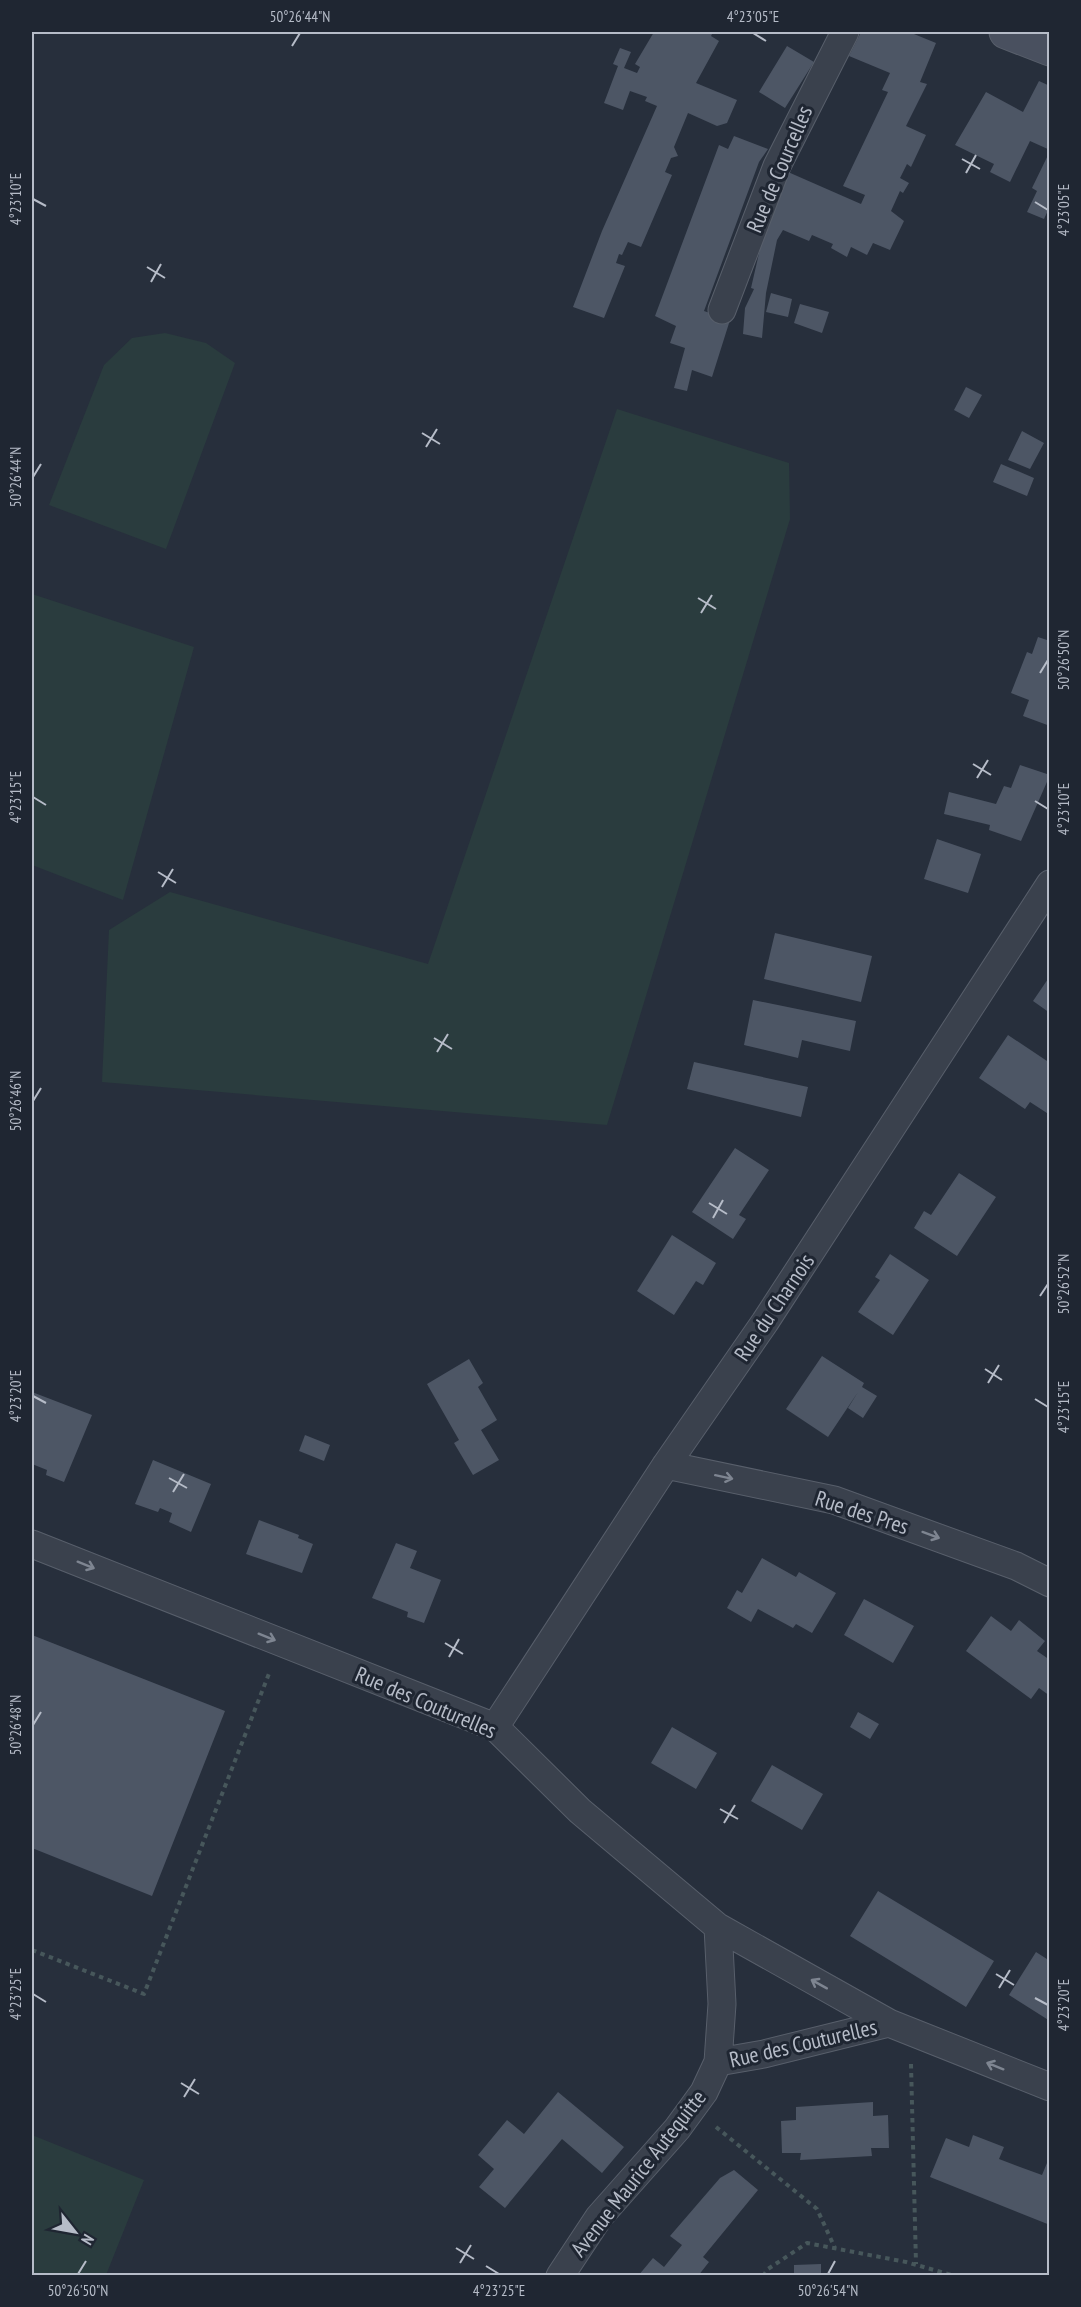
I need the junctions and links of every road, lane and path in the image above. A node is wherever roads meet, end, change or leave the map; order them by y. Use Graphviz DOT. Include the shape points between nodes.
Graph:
graph roads {
  1 [pos="845,32"];
  2 [pos="1006,32"];
  3 [pos="1050,49"];
  4 [pos="722,310"];
  5 [pos="1050,884"];
  6 [pos="666,1465"];
  7 [pos="32,1544"];
  8 [pos="1050,1583"];
  9 [pos="281,1642"];
  10 [pos="495,1727"];
  11 [pos="718,1927"];
  12 [pos="32,1950"];
  13 [pos="899,2027"];
  14 [pos="718,2062"];
  15 [pos="1050,2087"];
  16 [pos="693,2108"];
  17 [pos="836,2248"];
  18 [pos="916,2265"];
  19 [pos="560,2276"];
  20 [pos="763,2276"];
  21 [pos="955,2276"];
  1 -- 4 [label="street, Rue de Courcelles" via="777,166"];
  2 -- 3 [label="main road"];
  5 -- 6 [label="street, Rue du Charnois" via="765,1322"];
  6 -- 8 [label="street, Rue des Pres, one-way" via="834,1500 1016,1566"];
  6 -- 10 [label="street, Rue du Charnois"];
  7 -- 9 [label="street, Rue des Couturelles, one-way"];
  9 -- 10 [label="street, Rue des Couturelles"];
  9 -- 12 [label="path" via="144,1994"];
  10 -- 11 [label="street, Rue des Couturelles" via="580,1811"];
  13 -- 11 [label="street, Rue des Couturelles, one-way"];
  11 -- 14 [label="street, Avenue Maurice Autequitte" via="722,2004"];
  13 -- 14 [label="street, Rue des Couturelles"];
  15 -- 13 [label="street, Rue des Couturelles, one-way"];
  13 -- 18 [label="path"];
  14 -- 16 [label="street, Avenue Maurice Autequitte"];
  16 -- 17 [label="path" via="817,2209"];
  16 -- 19 [label="street, Avenue Maurice Autequitte" via="599,2217"];
  17 -- 18 [label="path"];
  17 -- 20 [label="path" via="807,2243"];
  18 -- 21 [label="path"];
}
